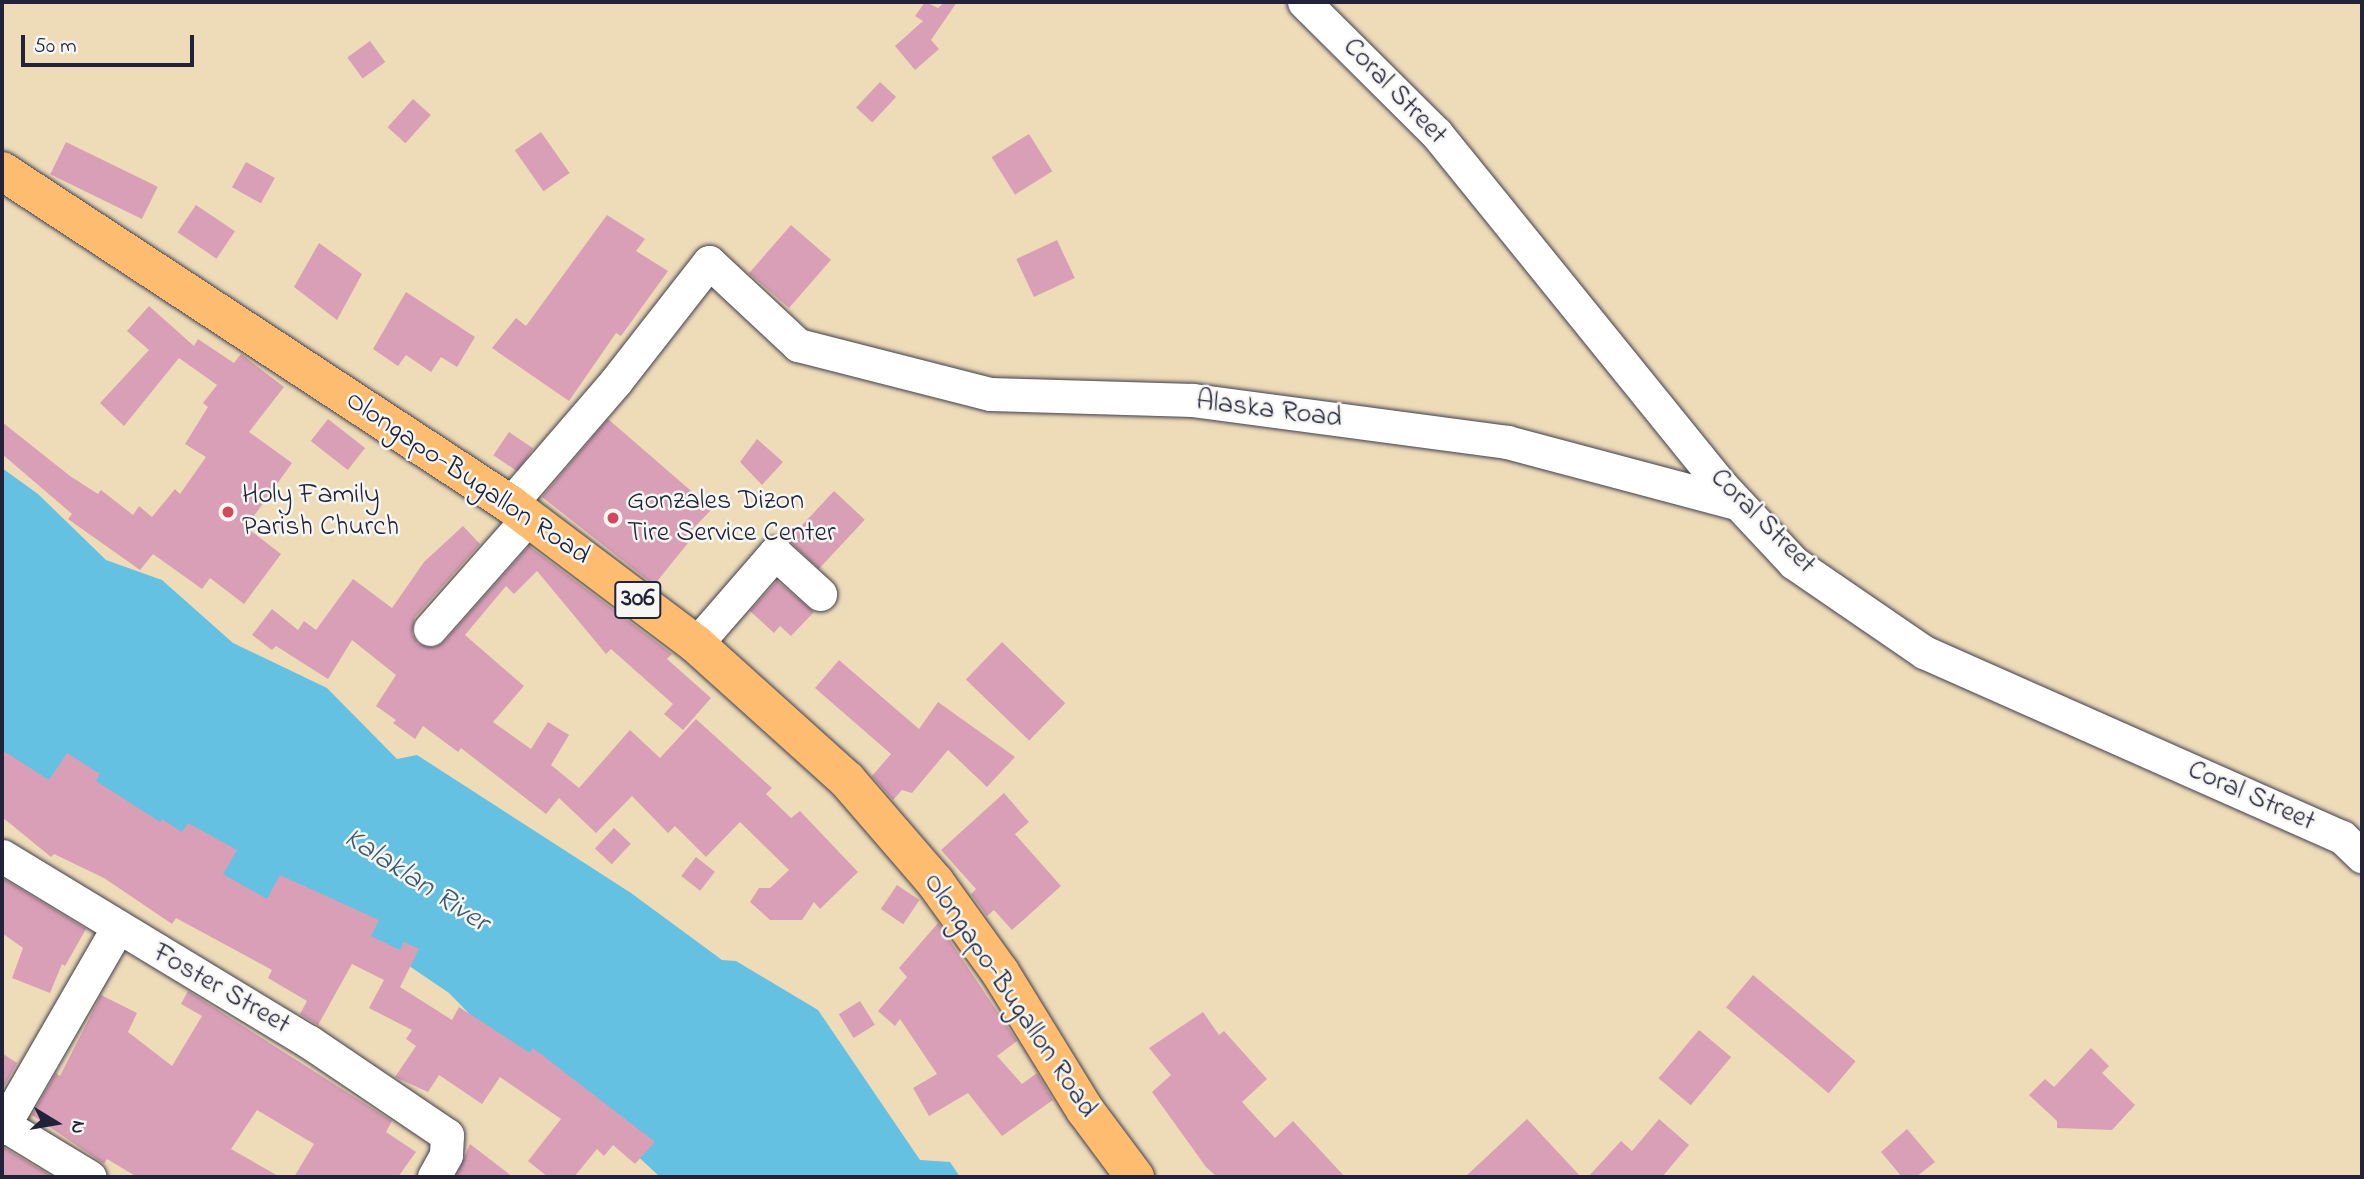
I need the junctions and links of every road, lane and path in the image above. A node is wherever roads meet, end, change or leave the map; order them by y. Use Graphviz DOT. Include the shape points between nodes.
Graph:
graph roads {
  1 [pos="1304,2"];
  2 [pos="2,171"];
  3 [pos="1737,502"];
  4 [pos="519,510"];
  5 [pos="820,594"];
  6 [pos="430,629"];
  7 [pos="695,645"];
  8 [pos="2,856"];
  9 [pos="2362,856"];
  10 [pos="117,929"];
  11 [pos="3,1126"];
  12 [pos="90,1177"];
  13 [pos="434,1177"];
  14 [pos="1136,1177"];
  1 -- 3 [label="street, Coral Street" via="1436,133"];
  2 -- 4 [label="main road, Olongapo-Bugallon Road / 306"];
  3 -- 4 [label="street, Alaska Road" via="1507,442 1193,400 990,394 798,345 709,262"];
  3 -- 9 [label="street, Coral Street" via="1794,563 1924,652 2342,837"];
  4 -- 6 [label="street"];
  4 -- 7 [label="main road, Olongapo-Bugallon Road / 306"];
  5 -- 7 [label="street" via="775,553"];
  7 -- 14 [label="main road, Olongapo-Bugallon Road / 306" via="847,780 935,882 1000,972 1085,1110"];
  8 -- 10 [label="street, Foster Street"];
  10 -- 11 [label="street"];
  10 -- 13 [label="street, Foster Street" via="308,1041 447,1135 449,1145"];
  11 -- 12 [label="street"];
}
